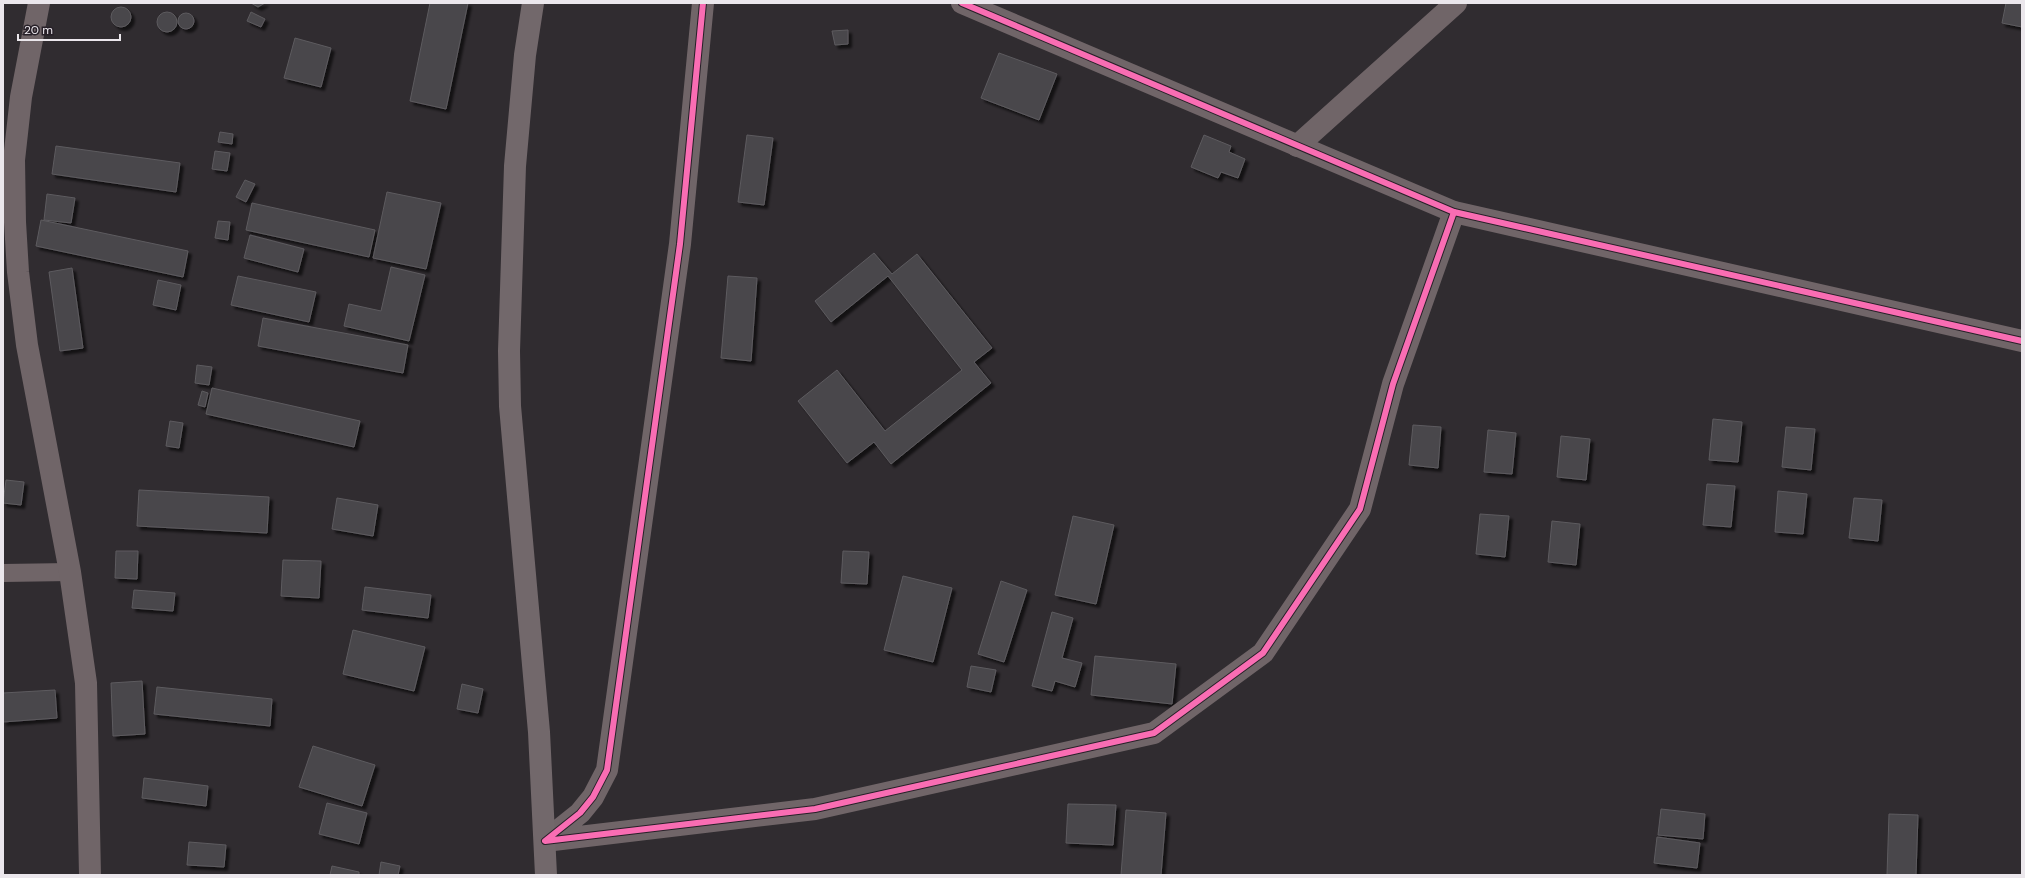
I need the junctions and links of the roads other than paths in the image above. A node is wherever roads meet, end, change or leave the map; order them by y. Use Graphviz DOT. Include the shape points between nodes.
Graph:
graph roads {
  1 [pos="39,3"];
  2 [pos="533,3"];
  3 [pos="702,3"];
  4 [pos="962,3"];
  5 [pos="1456,3"];
  6 [pos="1297,146"];
  7 [pos="1454,212"];
  8 [pos="2022,341"];
  9 [pos="70,572"];
  10 [pos="3,573"];
  11 [pos="544,841"];
  12 [pos="90,875"];
  13 [pos="546,875"];
  1 -- 9 [label="street" via="21,97 14,160 15,222 27,345"];
  2 -- 11 [label="street" via="525,55 515,166 509,359 510,406 538,725"];
  3 -- 11 [label="street" via="680,244 607,770 593,797 580,813"];
  4 -- 6 [label="street"];
  5 -- 6 [label="street"];
  6 -- 7 [label="street"];
  7 -- 8 [label="street"];
  7 -- 11 [label="street" via="1393,384 1360,509 1263,653 1154,733 815,809"];
  9 -- 10 [label="lane"];
  9 -- 12 [label="street" via="86,684"];
  11 -- 13 [label="street"];
}
